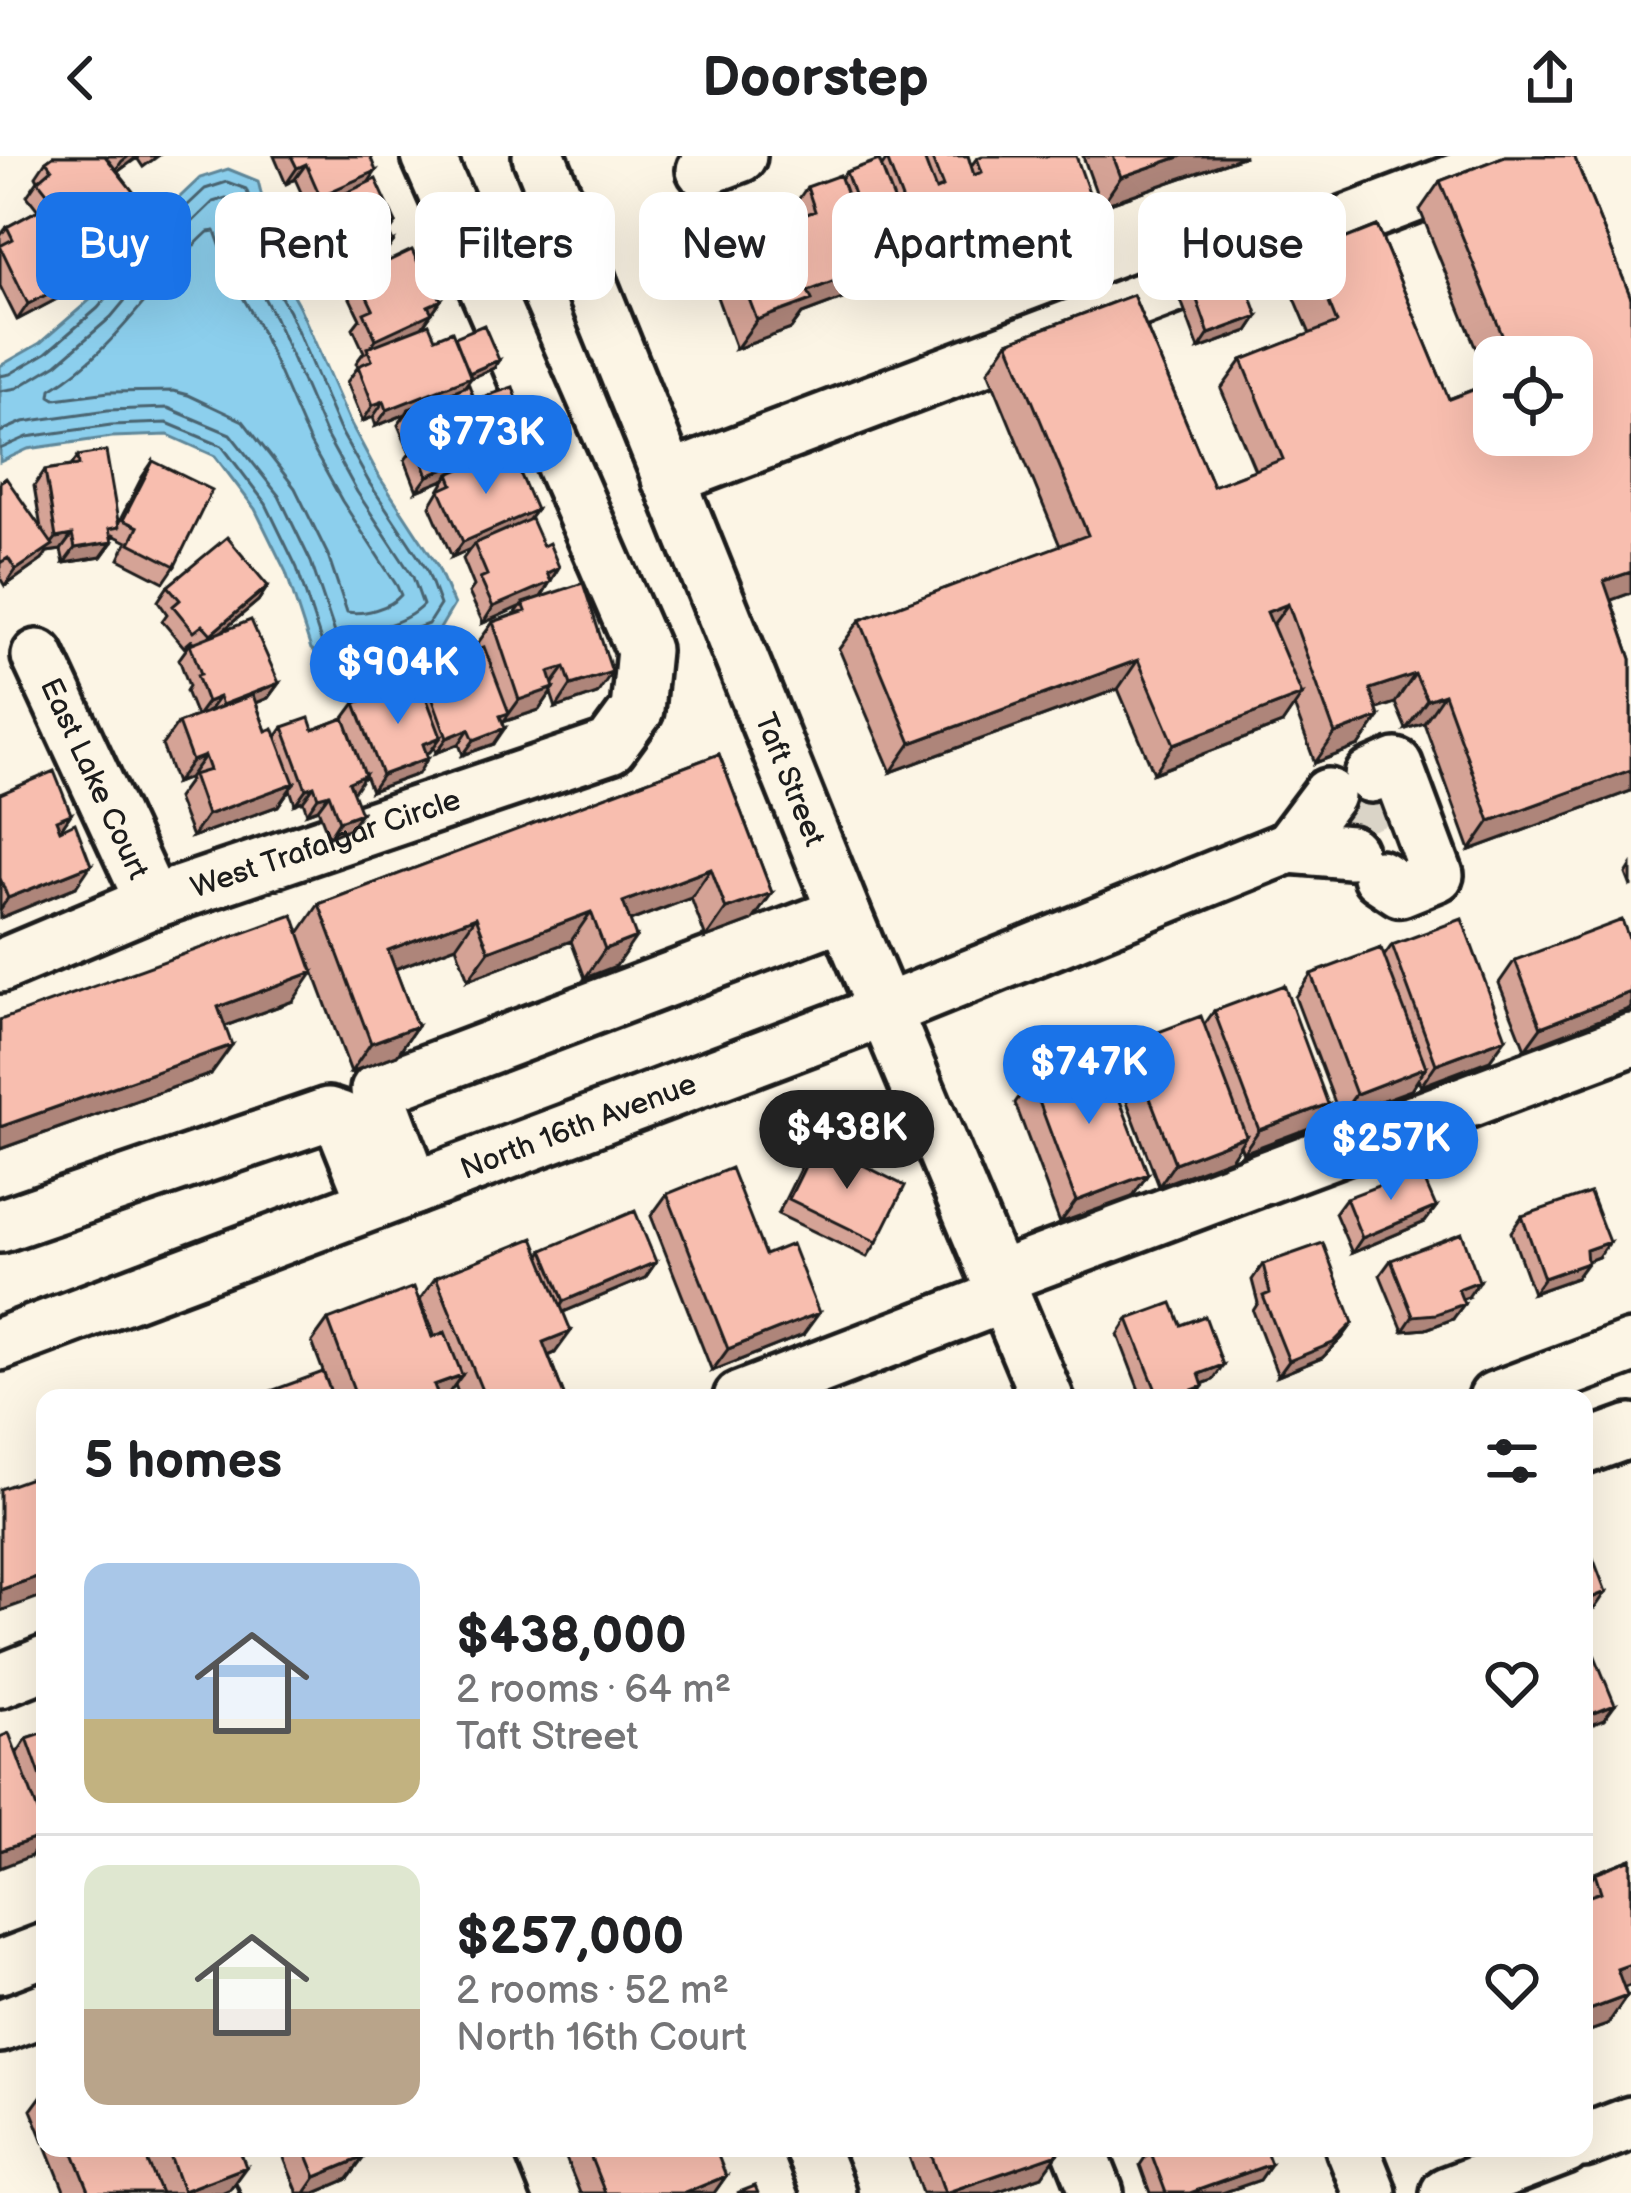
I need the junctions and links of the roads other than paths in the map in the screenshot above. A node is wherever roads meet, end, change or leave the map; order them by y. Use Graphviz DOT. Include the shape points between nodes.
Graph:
graph roads {
  1 [pos="428,156"];
  2 [pos="539,156"];
  3 [pos="1520,156"];
  4 [pos="668,479"];
  5 [pos="38,656"];
  6 [pos="1289,847"];
  7 [pos="152,902"];
  8 [pos="844,913"];
  9 [pos="0,966"];
  10 [pos="884,1011"];
  11 [pos="1631,1040"];
  12 [pos="394,1196"];
  13 [pos="0,1226"];
  14 [pos="1001,1287"];
  15 [pos="0,1344"];
  16 [pos="1631,1347"];
  17 [pos="761,1389"];
  18 [pos="1043,1389"];
  19 [pos="1520,1389"];
  20 [pos="1631,1431"];
  21 [pos="1593,1445"];
  22 [pos="36,1667"];
  23 [pos="0,1681"];
  24 [pos="36,1953"];
  25 [pos="0,1967"];
  26 [pos="36,2012"];
  27 [pos="0,2026"];
  28 [pos="1631,2123"];
  29 [pos="1593,2138"];
  30 [pos="255,2157"];
  31 [pos="545,2157"];
  32 [pos="815,2157"];
  33 [pos="1083,2157"];
  34 [pos="1356,2157"];
  35 [pos="1541,2157"];
  36 [pos="269,2193"];
  37 [pos="559,2193"];
  38 [pos="829,2193"];
  39 [pos="1097,2193"];
  40 [pos="1370,2193"];
  41 [pos="1447,2193"];
  1 -- 7 [label="street, West Trafalgar Circle" via="643,650 637,710 610,747"];
  2 -- 4 [label="street, Taft Street"];
  3 -- 4 [label="street"];
  4 -- 8 [label="street, Taft Street"];
  5 -- 7 [label="street, East Lake Court"];
  6 -- 6 [label="street" via="1349,785 1396,765 1385,848"];
  6 -- 10 [label="street, North 16th Avenue"];
  7 -- 9 [label="street, West Trafalgar Circle"];
  8 -- 10 [label="street, Taft Street"];
  8 -- 12 [label="street" via="377,1090"];
  10 -- 12 [label="street, North 16th Avenue"];
  10 -- 14 [label="street, Taft Street"];
  11 -- 14 [label="street"];
  12 -- 13 [label="street" via="340,1118 328,1114"];
  12 -- 15 [label="street, North 16th Avenue"];
  14 -- 17 [label="street"];
  14 -- 18 [label="street, Taft Street"];
  16 -- 19 [label="street"];
  20 -- 21 [label="street"];
  22 -- 23 [label="street"];
  24 -- 25 [label="street"];
  26 -- 27 [label="street"];
  28 -- 29 [label="street"];
  30 -- 36 [label="street"];
  31 -- 37 [label="street"];
  32 -- 38 [label="street"];
  33 -- 39 [label="street"];
  34 -- 40 [label="street"];
  35 -- 41 [label="street"];
}
